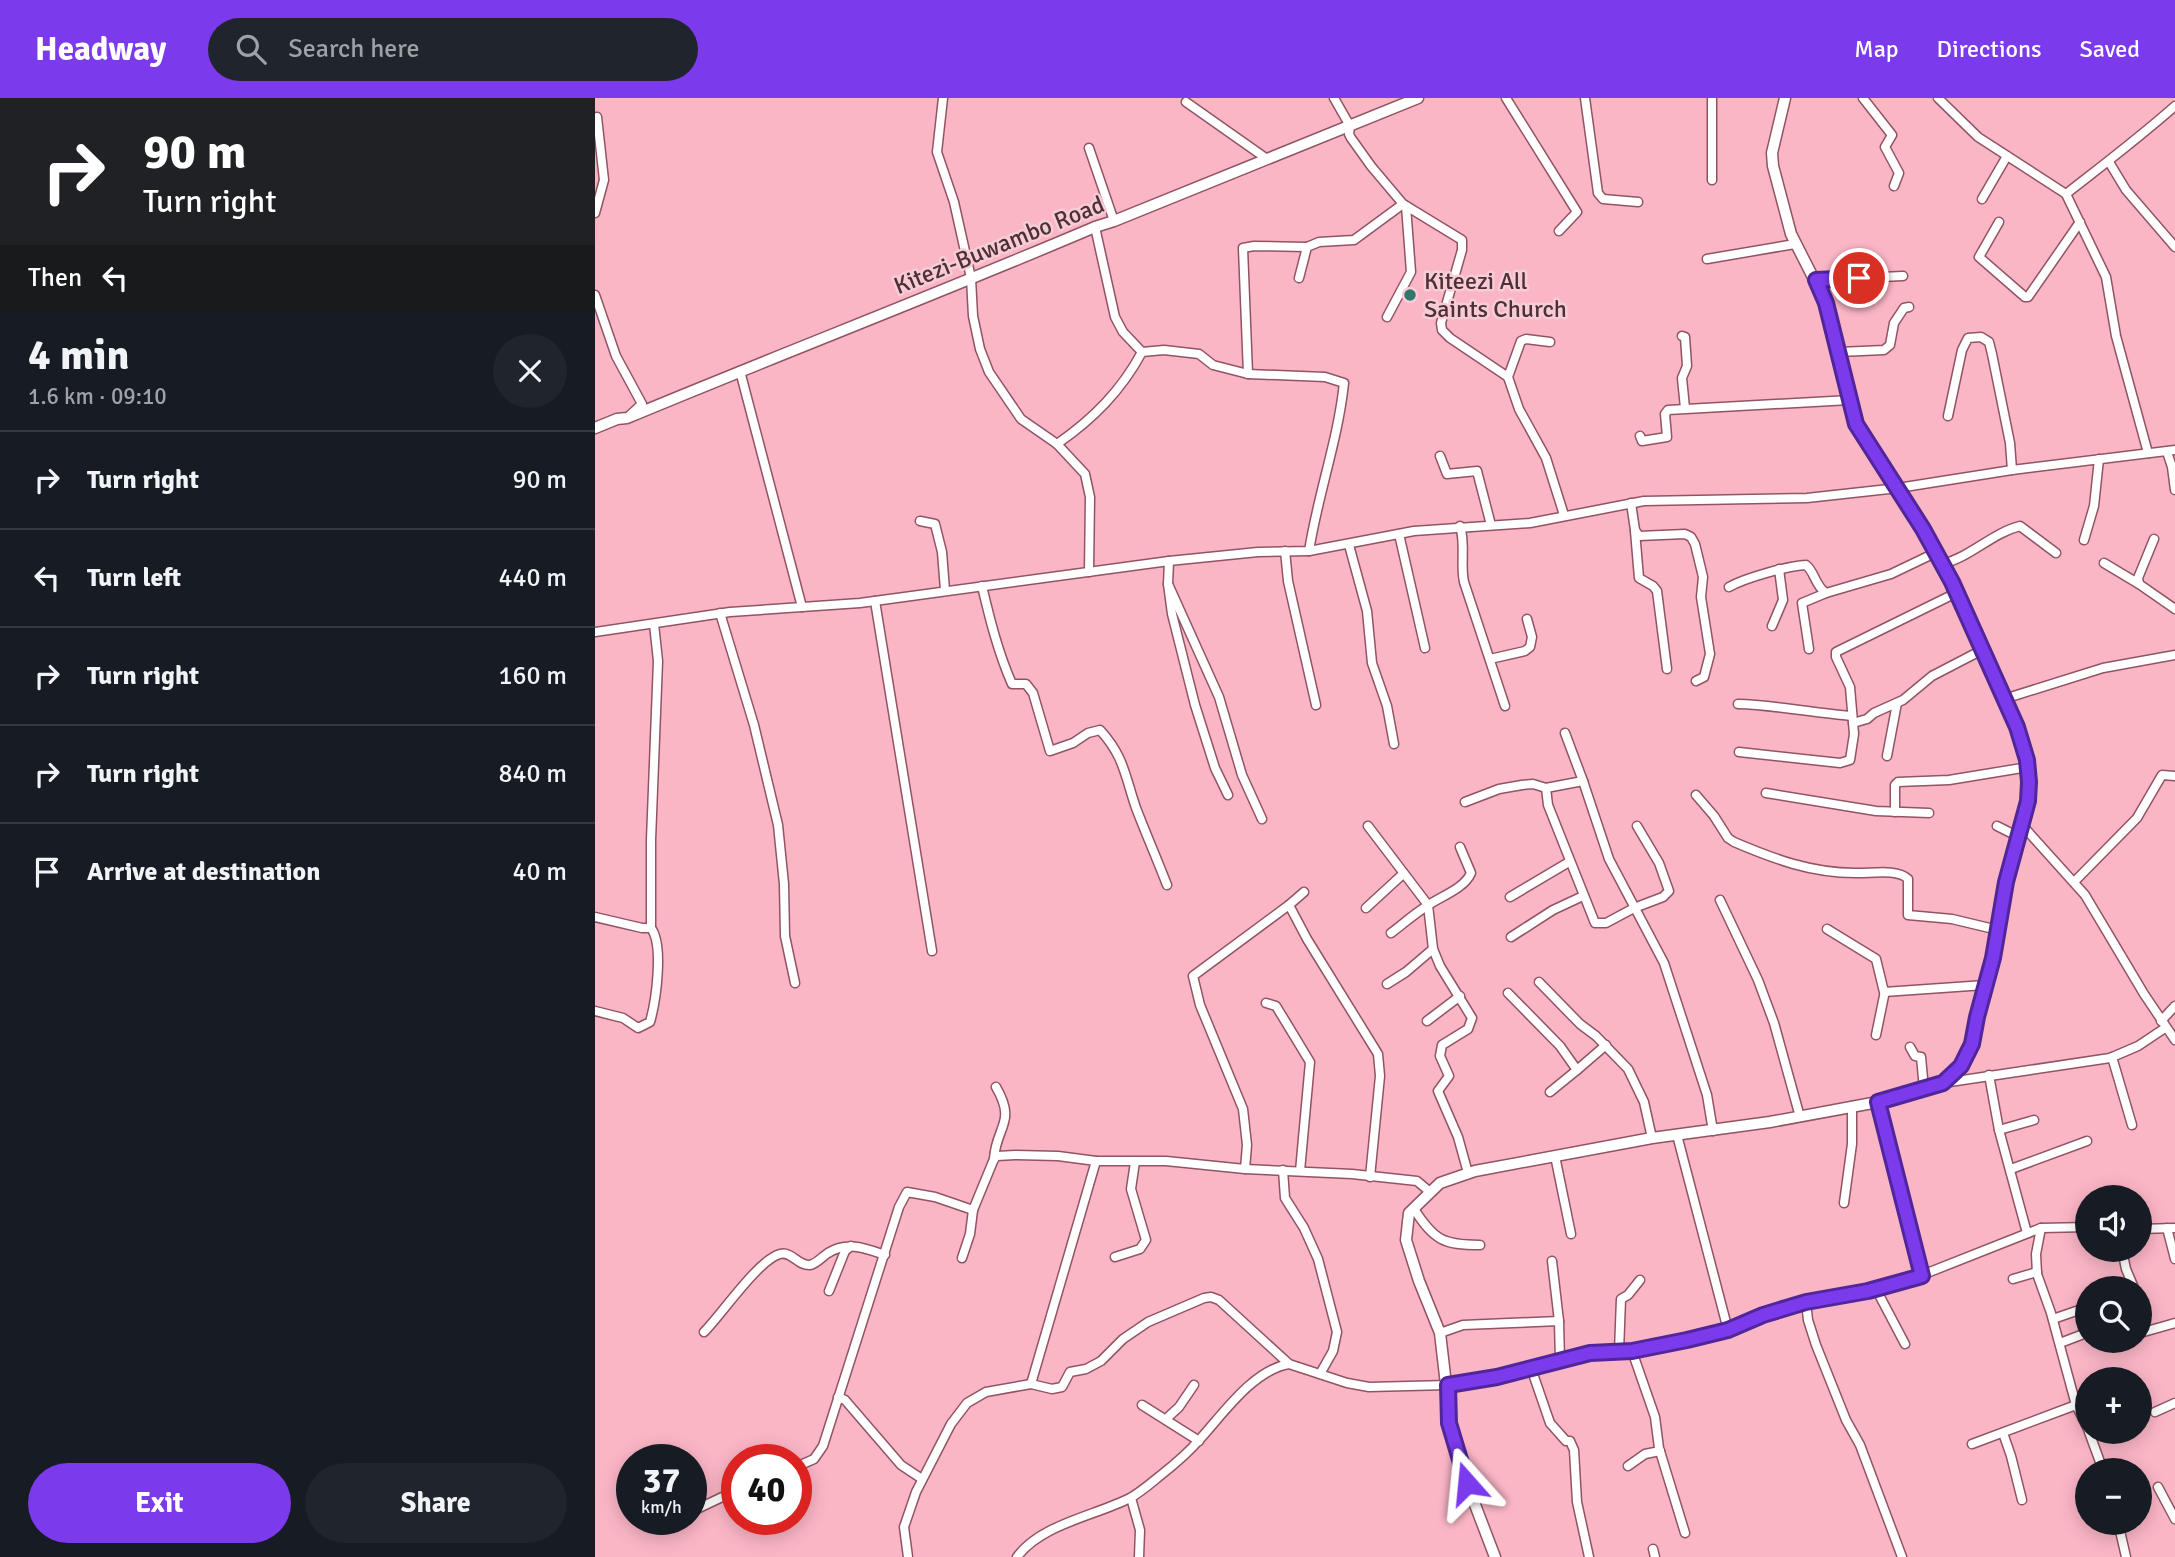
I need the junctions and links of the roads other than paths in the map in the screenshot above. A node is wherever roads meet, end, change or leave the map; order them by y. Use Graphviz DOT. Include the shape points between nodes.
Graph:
graph roads {
  1 [pos="943,98"];
  2 [pos="1334,98"];
  3 [pos="1418,98"];
  4 [pos="1506,98"];
  5 [pos="1585,98"];
  6 [pos="1712,98"];
  7 [pos="1785,98"];
  8 [pos="1863,98"];
  9 [pos="1939,98"];
  10 [pos="1186,103"];
  11 [pos="2175,106"];
  12 [pos="597,117"];
  13 [pos="1350,126"];
  14 [pos="1089,148"];
  15 [pos="2007,156"];
  16 [pos="1267,159"];
  17 [pos="2109,162"];
  18 [pos="1712,180"];
  19 [pos="1894,186"];
  20 [pos="2066,194"];
  21 [pos="1982,199"];
  22 [pos="1638,202"];
  23 [pos="1404,205"];
  24 [pos="595,213"];
  25 [pos="1114,221"];
  26 [pos="1999,222"];
  27 [pos="2080,222"];
  28 [pos="1095,227"];
  29 [pos="1559,231"];
  30 [pos="1795,244"];
  31 [pos="1307,247"];
  32 [pos="2175,247"];
  33 [pos="1707,259"];
  34 [pos="1903,276"];
  35 [pos="971,278"];
  36 [pos="1299,278"];
  37 [pos="1816,280"];
  38 [pos="595,295"];
  39 [pos="1909,307"];
  40 [pos="1387,317"];
  41 [pos="1682,335"];
  42 [pos="1550,342"];
  43 [pos="1142,352"];
  44 [pos="1839,352"];
  45 [pos="740,371"];
  46 [pos="1248,374"];
  47 [pos="1509,377"];
  48 [pos="1850,400"];
  49 [pos="1685,408"];
  50 [pos="1948,416"];
  51 [pos="627,418"];
  52 [pos="595,428"];
  53 [pos="1640,436"];
  54 [pos="1056,444"];
  55 [pos="2171,451"];
  56 [pos="2148,453"];
  57 [pos="1440,456"];
  58 [pos="2099,459"];
  59 [pos="2013,470"];
  60 [pos="1898,488"];
  61 [pos="2175,490"];
  62 [pos="1631,503"];
  63 [pos="1564,516"];
  64 [pos="921,522"];
  65 [pos="1491,525"];
  66 [pos="1460,526"];
  67 [pos="1635,530"];
  68 [pos="1399,534"];
  69 [pos="2154,539"];
  70 [pos="2084,540"];
  71 [pos="1349,545"];
  72 [pos="1285,551"];
  73 [pos="1310,551"];
  74 [pos="1937,552"];
  75 [pos="2056,553"];
  76 [pos="1169,561"];
  77 [pos="2104,563"];
  78 [pos="1942,564"];
  79 [pos="1779,569"];
  80 [pos="1089,572"];
  81 [pos="1168,584"];
  82 [pos="2139,584"];
  83 [pos="982,586"];
  84 [pos="1728,587"];
  85 [pos="945,590"];
  86 [pos="1826,593"];
  87 [pos="1957,593"];
  88 [pos="875,601"];
  89 [pos="802,607"];
  90 [pos="2175,609"];
  91 [pos="720,613"];
  92 [pos="1527,619"];
  93 [pos="654,624"];
  94 [pos="1772,626"];
  95 [pos="595,632"];
  96 [pos="1425,649"];
  97 [pos="1809,649"];
  98 [pos="1982,650"];
  99 [pos="2175,655"];
  100 [pos="1490,659"];
  101 [pos="1667,669"];
  102 [pos="1696,681"];
  103 [pos="2004,699"];
  104 [pos="1897,703"];
  105 [pos="1738,704"];
  106 [pos="1316,705"];
  107 [pos="1505,706"];
  108 [pos="1852,720"];
  109 [pos="1565,733"];
  110 [pos="1394,744"];
  111 [pos="1739,752"];
  112 [pos="1887,756"];
  113 [pos="2028,767"];
  114 [pos="2175,776"];
  115 [pos="1583,781"];
  116 [pos="1546,788"];
  117 [pos="1766,793"];
  118 [pos="1696,795"];
  119 [pos="1228,796"];
  120 [pos="1465,802"];
  121 [pos="1895,812"];
  122 [pos="1929,813"];
  123 [pos="1262,819"];
  124 [pos="2022,825"];
  125 [pos="1368,826"];
  126 [pos="1637,826"];
  127 [pos="1997,826"];
  128 [pos="2019,837"];
  129 [pos="1460,847"];
  130 [pos="1569,862"];
  131 [pos="1403,874"];
  132 [pos="2074,882"];
  133 [pos="1167,885"];
  134 [pos="1304,892"];
  135 [pos="1510,897"];
  136 [pos="1583,897"];
  137 [pos="1720,900"];
  138 [pos="1289,905"];
  139 [pos="1428,905"];
  140 [pos="1366,908"];
  141 [pos="1634,908"];
  142 [pos="595,917"];
  143 [pos="651,928"];
  144 [pos="1827,929"];
  145 [pos="1998,930"];
  146 [pos="1391,933"];
  147 [pos="1511,937"];
  148 [pos="1433,948"];
  149 [pos="932,951"];
  150 [pos="1539,982"];
  151 [pos="795,983"];
  152 [pos="1387,984"];
  153 [pos="1985,985"];
  154 [pos="1885,992"];
  155 [pos="1508,993"];
  156 [pos="1460,996"];
  157 [pos="1266,1003"];
  158 [pos="2175,1006"];
  159 [pos="595,1011"];
  160 [pos="1427,1021"];
  161 [pos="2163,1025"];
  162 [pos="1877,1035"];
  163 [pos="2175,1040"];
  164 [pos="1606,1045"];
  165 [pos="1910,1047"];
  166 [pos="2112,1057"];
  167 [pos="1577,1070"];
  168 [pos="1989,1074"];
  169 [pos="1943,1083"];
  170 [pos="996,1087"];
  171 [pos="1924,1089"];
  172 [pos="1550,1092"];
  173 [pos="1878,1102"];
  174 [pos="1852,1106"];
  175 [pos="1800,1117"];
  176 [pos="2034,1120"];
  177 [pos="2133,1125"];
  178 [pos="1999,1130"];
  179 [pos="1713,1131"];
  180 [pos="1677,1135"];
  181 [pos="1652,1138"];
  182 [pos="2087,1141"];
  183 [pos="1555,1156"];
  184 [pos="994,1159"];
  185 [pos="1096,1161"];
  186 [pos="1135,1161"];
  187 [pos="1245,1169"];
  188 [pos="2011,1169"];
  189 [pos="1283,1170"];
  190 [pos="1300,1171"];
  191 [pos="1468,1173"];
  192 [pos="1370,1177"];
  193 [pos="1430,1192"];
  194 [pos="1843,1203"];
  195 [pos="1414,1209"];
  196 [pos="973,1210"];
  197 [pos="2075,1227"];
  198 [pos="2041,1228"];
  199 [pos="2171,1228"];
  200 [pos="2152,1229"];
  201 [pos="2027,1233"];
  202 [pos="1571,1234"];
  203 [pos="1480,1245"];
  204 [pos="851,1246"];
  205 [pos="885,1255"];
  206 [pos="1115,1257"];
  207 [pos="962,1258"];
  208 [pos="2175,1259"];
  209 [pos="1552,1261"];
  210 [pos="2037,1272"];
  211 [pos="1922,1276"];
  212 [pos="2013,1279"];
  213 [pos="1640,1280"];
  214 [pos="1876,1289"];
  215 [pos="829,1291"];
  216 [pos="1806,1302"];
  217 [pos="2075,1311"];
  218 [pos="2053,1319"];
  219 [pos="1559,1321"];
  220 [pos="2175,1323"];
  221 [pos="1728,1330"];
  222 [pos="2152,1330"];
  223 [pos="704,1332"];
  224 [pos="1440,1333"];
  225 [pos="2075,1337"];
  226 [pos="2060,1343"];
  227 [pos="1905,1344"];
  228 [pos="1619,1351"];
  229 [pos="1632,1351"];
  230 [pos="1560,1361"];
  231 [pos="1287,1363"];
  232 [pos="1531,1368"];
  233 [pos="1320,1374"];
  234 [pos="1031,1384"];
  235 [pos="1194,1385"];
  236 [pos="1448,1385"];
  237 [pos="838,1397"];
  238 [pos="2075,1401"];
  239 [pos="2175,1403"];
  240 [pos="1142,1405"];
  241 [pos="2075,1405"];
  242 [pos="2155,1412"];
  243 [pos="1166,1419"];
  244 [pos="2003,1433"];
  245 [pos="1199,1441"];
  246 [pos="1972,1444"];
  247 [pos="1660,1451"];
  248 [pos="812,1460"];
  249 [pos="1628,1466"];
  250 [pos="922,1479"];
  251 [pos="2158,1487"];
  252 [pos="1131,1498"];
  253 [pos="2022,1500"];
  254 [pos="2175,1519"];
  255 [pos="1685,1534"];
  256 [pos="2121,1535"];
  257 [pos="908,1557"];
  258 [pos="1017,1557"];
  259 [pos="1139,1557"];
  260 [pos="1495,1557"];
  261 [pos="1589,1557"];
  262 [pos="1902,1557"];
  263 [pos="2126,1557"];
  1 -- 35 [label="street" via="937,152"];
  2 -- 13 [label="street"];
  3 -- 13 [label="street, Kitezi-Buwambo Road"];
  4 -- 29 [label="street" via="1577,212"];
  5 -- 22 [label="street" via="1598,193 1603,199"];
  6 -- 18 [label="street"];
  7 -- 30 [label="street" via="1772,160"];
  8 -- 19 [label="street" via="1892,135 1885,147 1899,173"];
  9 -- 15 [label="street" via="1978,137"];
  10 -- 16 [label="street"];
  11 -- 17 [label="street"];
  12 -- 24 [label="street" via="604,180"];
  13 -- 16 [label="street, Kitezi-Buwambo Road"];
  13 -- 23 [label="street" via="1351,138"];
  14 -- 25 [label="street"];
  15 -- 20 [label="street"];
  15 -- 21 [label="street"];
  16 -- 25 [label="street, Kitezi-Buwambo Road"];
  17 -- 20 [label="street"];
  17 -- 32 [label="street" via="2126,190"];
  20 -- 27 [label="street"];
  23 -- 31 [label="street" via="1360,237"];
  23 -- 40 [label="street" via="1411,272"];
  23 -- 47 [label="street" via="1462,240 1442,330"];
  25 -- 28 [label="street, Kitezi-Buwambo Road"];
  26 -- 27 [label="street" via="1979,257 2028,297"];
  27 -- 56 [label="street" via="2106,276 2116,337"];
  28 -- 35 [label="street, Kitezi-Buwambo Road"];
  28 -- 43 [label="street" via="1115,317"];
  30 -- 33 [label="street"];
  30 -- 37 [label="street"];
  31 -- 36 [label="street"];
  31 -- 46 [label="street" via="1243,248"];
  34 -- 37 [label="street"];
  35 -- 45 [label="street, Kitezi-Buwambo Road"];
  35 -- 54 [label="street" via="973,316 989,372 1021,419"];
  37 -- 44 [label="street"];
  38 -- 51 [label="street" via="616,356 642,404"];
  39 -- 44 [label="street" via="1897,316 1890,345 1884,350"];
  41 -- 49 [label="street" via="1688,356 1682,378"];
  42 -- 47 [label="street" via="1521,341"];
  43 -- 46 [label="street" via="1199,354 1213,365"];
  43 -- 54 [label="street" via="1111,398 1076,432"];
  44 -- 48 [label="street"];
  45 -- 51 [label="street, Kitezi-Buwambo Road"];
  45 -- 89 [label="street"];
  46 -- 73 [label="street" via="1325,377 1344,383"];
  47 -- 63 [label="street" via="1519,410 1546,458"];
  48 -- 49 [label="street"];
  48 -- 60 [label="street" via="1856,424"];
  49 -- 53 [label="street" via="1666,412 1667,437 1642,440"];
  50 -- 59 [label="street" via="1962,349 1968,338 1981,337 1989,342 1992,354"];
  51 -- 52 [label="street, Kitezi-Buwambo Road"];
  54 -- 80 [label="street" via="1085,474 1090,497"];
  55 -- 56 [label="street"];
  55 -- 61 [label="street"];
  56 -- 58 [label="street"];
  57 -- 65 [label="street" via="1447,474 1477,471"];
  58 -- 59 [label="street"];
  58 -- 70 [label="street" via="2094,506"];
  59 -- 60 [label="street"];
  60 -- 62 [label="street" via="1807,498"];
  60 -- 74 [label="street"];
  62 -- 63 [label="street"];
  62 -- 67 [label="street"];
  63 -- 65 [label="street"];
  64 -- 85 [label="street" via="935,524"];
  65 -- 66 [label="street"];
  66 -- 68 [label="street"];
  66 -- 100 [label="street" via="1464,582"];
  67 -- 101 [label="street" via="1639,578 1657,592"];
  67 -- 102 [label="street" via="1639,536 1685,534 1695,544 1710,654 1704,677"];
  68 -- 71 [label="street"];
  68 -- 96 [label="street"];
  69 -- 82 [label="street"];
  71 -- 73 [label="street"];
  71 -- 110 [label="street" via="1367,611 1371,663 1387,706"];
  72 -- 73 [label="street"];
  72 -- 76 [label="street"];
  72 -- 106 [label="street"];
  74 -- 78 [label="street"];
  74 -- 86 [label="street" via="1891,574"];
  75 -- 78 [label="street" via="2020,526"];
  76 -- 80 [label="street"];
  76 -- 81 [label="street"];
  77 -- 82 [label="street"];
  78 -- 87 [label="street"];
  79 -- 84 [label="street"];
  79 -- 86 [label="street" via="1808,566"];
  79 -- 94 [label="street" via="1783,600"];
  80 -- 83 [label="street"];
  81 -- 119 [label="street" via="1195,705"];
  81 -- 123 [label="street" via="1219,697 1242,775"];
  82 -- 90 [label="street"];
  83 -- 85 [label="street"];
  83 -- 133 [label="street" via="1007,674 1012,684 1026,684 1033,693 1050,751 1100,730 1111,741"];
  85 -- 88 [label="street"];
  86 -- 97 [label="street" via="1802,603"];
  87 -- 98 [label="street"];
  87 -- 108 [label="street" via="1836,652 1850,687"];
  88 -- 89 [label="street"];
  88 -- 149 [label="street"];
  89 -- 91 [label="street"];
  91 -- 93 [label="street"];
  91 -- 151 [label="street" via="778,825 785,936"];
  92 -- 100 [label="street" via="1530,647"];
  93 -- 95 [label="street"];
  93 -- 143 [label="street" via="658,661"];
  98 -- 103 [label="street"];
  98 -- 104 [label="street" via="1932,676"];
  99 -- 103 [label="street" via="2103,668"];
  100 -- 107 [label="street"];
  103 -- 113 [label="street"];
  104 -- 108 [label="street" via="1867,719"];
  104 -- 112 [label="street"];
  105 -- 108 [label="street" via="1774,705"];
  108 -- 111 [label="street" via="1850,760 1843,763"];
  109 -- 115 [label="street"];
  113 -- 121 [label="street" via="1948,780 1898,782"];
  113 -- 124 [label="street"];
  114 -- 132 [label="street" via="2162,775 2137,818"];
  115 -- 116 [label="street"];
  115 -- 141 [label="street" via="1609,859"];
  116 -- 120 [label="street" via="1533,783"];
  116 -- 130 [label="street"];
  117 -- 121 [label="street"];
  118 -- 145 [label="street" via="1734,842 1807,869 1901,874 1908,880 1907,915"];
  121 -- 122 [label="street"];
  124 -- 128 [label="street"];
  124 -- 132 [label="street"];
  125 -- 131 [label="street"];
  126 -- 141 [label="street" via="1669,891"];
  127 -- 128 [label="street"];
  128 -- 145 [label="street"];
  129 -- 139 [label="street" via="1469,877"];
  130 -- 135 [label="street"];
  130 -- 136 [label="street"];
  131 -- 139 [label="street"];
  131 -- 140 [label="street"];
  132 -- 161 [label="street"];
  134 -- 138 [label="street"];
  136 -- 141 [label="street" via="1592,920 1599,924"];
  136 -- 147 [label="street"];
  137 -- 175 [label="street" via="1758,980"];
  138 -- 187 [label="street" via="1193,976 1200,1005 1243,1109"];
  138 -- 192 [label="street" via="1378,1054"];
  139 -- 146 [label="street"];
  139 -- 148 [label="street"];
  141 -- 179 [label="street" via="1671,981 1707,1095"];
  142 -- 143 [label="street"];
  143 -- 159 [label="street" via="657,935 658,961 650,1022 638,1028 623,1018"];
  144 -- 154 [label="street" via="1876,959"];
  145 -- 153 [label="street"];
  148 -- 152 [label="street"];
  148 -- 156 [label="street"];
  150 -- 164 [label="street"];
  153 -- 154 [label="street"];
  153 -- 169 [label="street" via="1972,1044 1961,1066"];
  154 -- 162 [label="street"];
  155 -- 167 [label="street"];
  156 -- 160 [label="street"];
  156 -- 191 [label="street" via="1472,1018 1468,1029 1442,1045 1440,1056 1449,1076 1438,1091"];
  157 -- 190 [label="street" via="1276,1006 1310,1062"];
  158 -- 161 [label="street"];
  161 -- 163 [label="street"];
  161 -- 166 [label="street" via="2137,1046"];
  164 -- 167 [label="street"];
  164 -- 181 [label="street" via="1635,1079"];
  165 -- 171 [label="street" via="1921,1057"];
  166 -- 168 [label="street"];
  166 -- 177 [label="street"];
  167 -- 172 [label="street"];
  168 -- 169 [label="street"];
  168 -- 178 [label="street"];
  169 -- 171 [label="street"];
  170 -- 184 [label="street" via="1006,1114"];
  171 -- 173 [label="street"];
  173 -- 174 [label="street"];
  173 -- 211 [label="street"];
  174 -- 175 [label="street"];
  174 -- 194 [label="street" via="1852,1144"];
  175 -- 179 [label="street"];
  176 -- 178 [label="street"];
  178 -- 188 [label="street"];
  179 -- 180 [label="street"];
  180 -- 181 [label="street"];
  180 -- 221 [label="street"];
  181 -- 183 [label="street"];
  182 -- 188 [label="street"];
  183 -- 191 [label="street"];
  183 -- 202 [label="street"];
  184 -- 185 [label="street" via="1015,1155"];
  184 -- 196 [label="street"];
  185 -- 186 [label="street"];
  185 -- 234 [label="street"];
  186 -- 187 [label="street"];
  186 -- 206 [label="street" via="1131,1189 1146,1240 1140,1250"];
  187 -- 189 [label="street"];
  188 -- 201 [label="street"];
  189 -- 190 [label="street"];
  189 -- 233 [label="street" via="1285,1198 1318,1259 1337,1332"];
  190 -- 192 [label="street"];
  191 -- 193 [label="street" via="1440,1183"];
  192 -- 193 [label="street" via="1417,1181"];
  193 -- 195 [label="street"];
  195 -- 203 [label="street" via="1428,1231 1446,1241"];
  195 -- 224 [label="street" via="1407,1229 1409,1253"];
  196 -- 205 [label="street" via="907,1192"];
  196 -- 207 [label="street"];
  197 -- 198 [label="street"];
  198 -- 201 [label="street"];
  198 -- 210 [label="street"];
  199 -- 200 [label="street"];
  199 -- 208 [label="street"];
  201 -- 211 [label="street"];
  204 -- 205 [label="street"];
  204 -- 215 [label="street"];
  204 -- 223 [label="street" via="840,1247 811,1265 786,1254 770,1259"];
  205 -- 237 [label="street"];
  209 -- 219 [label="street"];
  210 -- 212 [label="street"];
  210 -- 218 [label="street"];
  211 -- 214 [label="street"];
  213 -- 228 [label="street" via="1621,1299"];
  214 -- 216 [label="street"];
  214 -- 227 [label="street"];
  216 -- 221 [label="street"];
  216 -- 262 [label="street" via="1816,1345"];
  217 -- 218 [label="street"];
  218 -- 226 [label="street"];
  219 -- 224 [label="street" via="1463,1325"];
  219 -- 230 [label="street"];
  220 -- 222 [label="street"];
  221 -- 229 [label="street"];
  224 -- 236 [label="street"];
  225 -- 226 [label="street"];
  226 -- 238 [label="street"];
  228 -- 229 [label="street"];
  228 -- 230 [label="street"];
  229 -- 247 [label="street" via="1655,1417"];
  230 -- 232 [label="street"];
  231 -- 233 [label="street"];
  231 -- 234 [label="street" via="1211,1297 1134,1330 1101,1361 1070,1372 1062,1387 1052,1390"];
  231 -- 245 [label="street" via="1259,1377"];
  232 -- 236 [label="street"];
  232 -- 261 [label="street" via="1551,1423 1574,1450 1577,1502"];
  233 -- 236 [label="street" via="1369,1387"];
  234 -- 250 [label="street" via="986,1392 967,1403"];
  235 -- 243 [label="street"];
  236 -- 260 [label="street" via="1455,1445"];
  237 -- 248 [label="street" via="828,1431"];
  237 -- 250 [label="street" via="901,1465"];
  239 -- 242 [label="street"];
  240 -- 243 [label="street"];
  241 -- 244 [label="street"];
  243 -- 245 [label="street"];
  244 -- 246 [label="street"];
  244 -- 253 [label="street"];
  245 -- 252 [label="street"];
  247 -- 249 [label="street" via="1645,1454"];
  247 -- 255 [label="street"];
  250 -- 257 [label="street" via="904,1527"];
  251 -- 254 [label="street"];
  252 -- 258 [label="street" via="1041,1535"];
  252 -- 259 [label="street" via="1140,1530"];
  256 -- 263 [label="street"];
}
